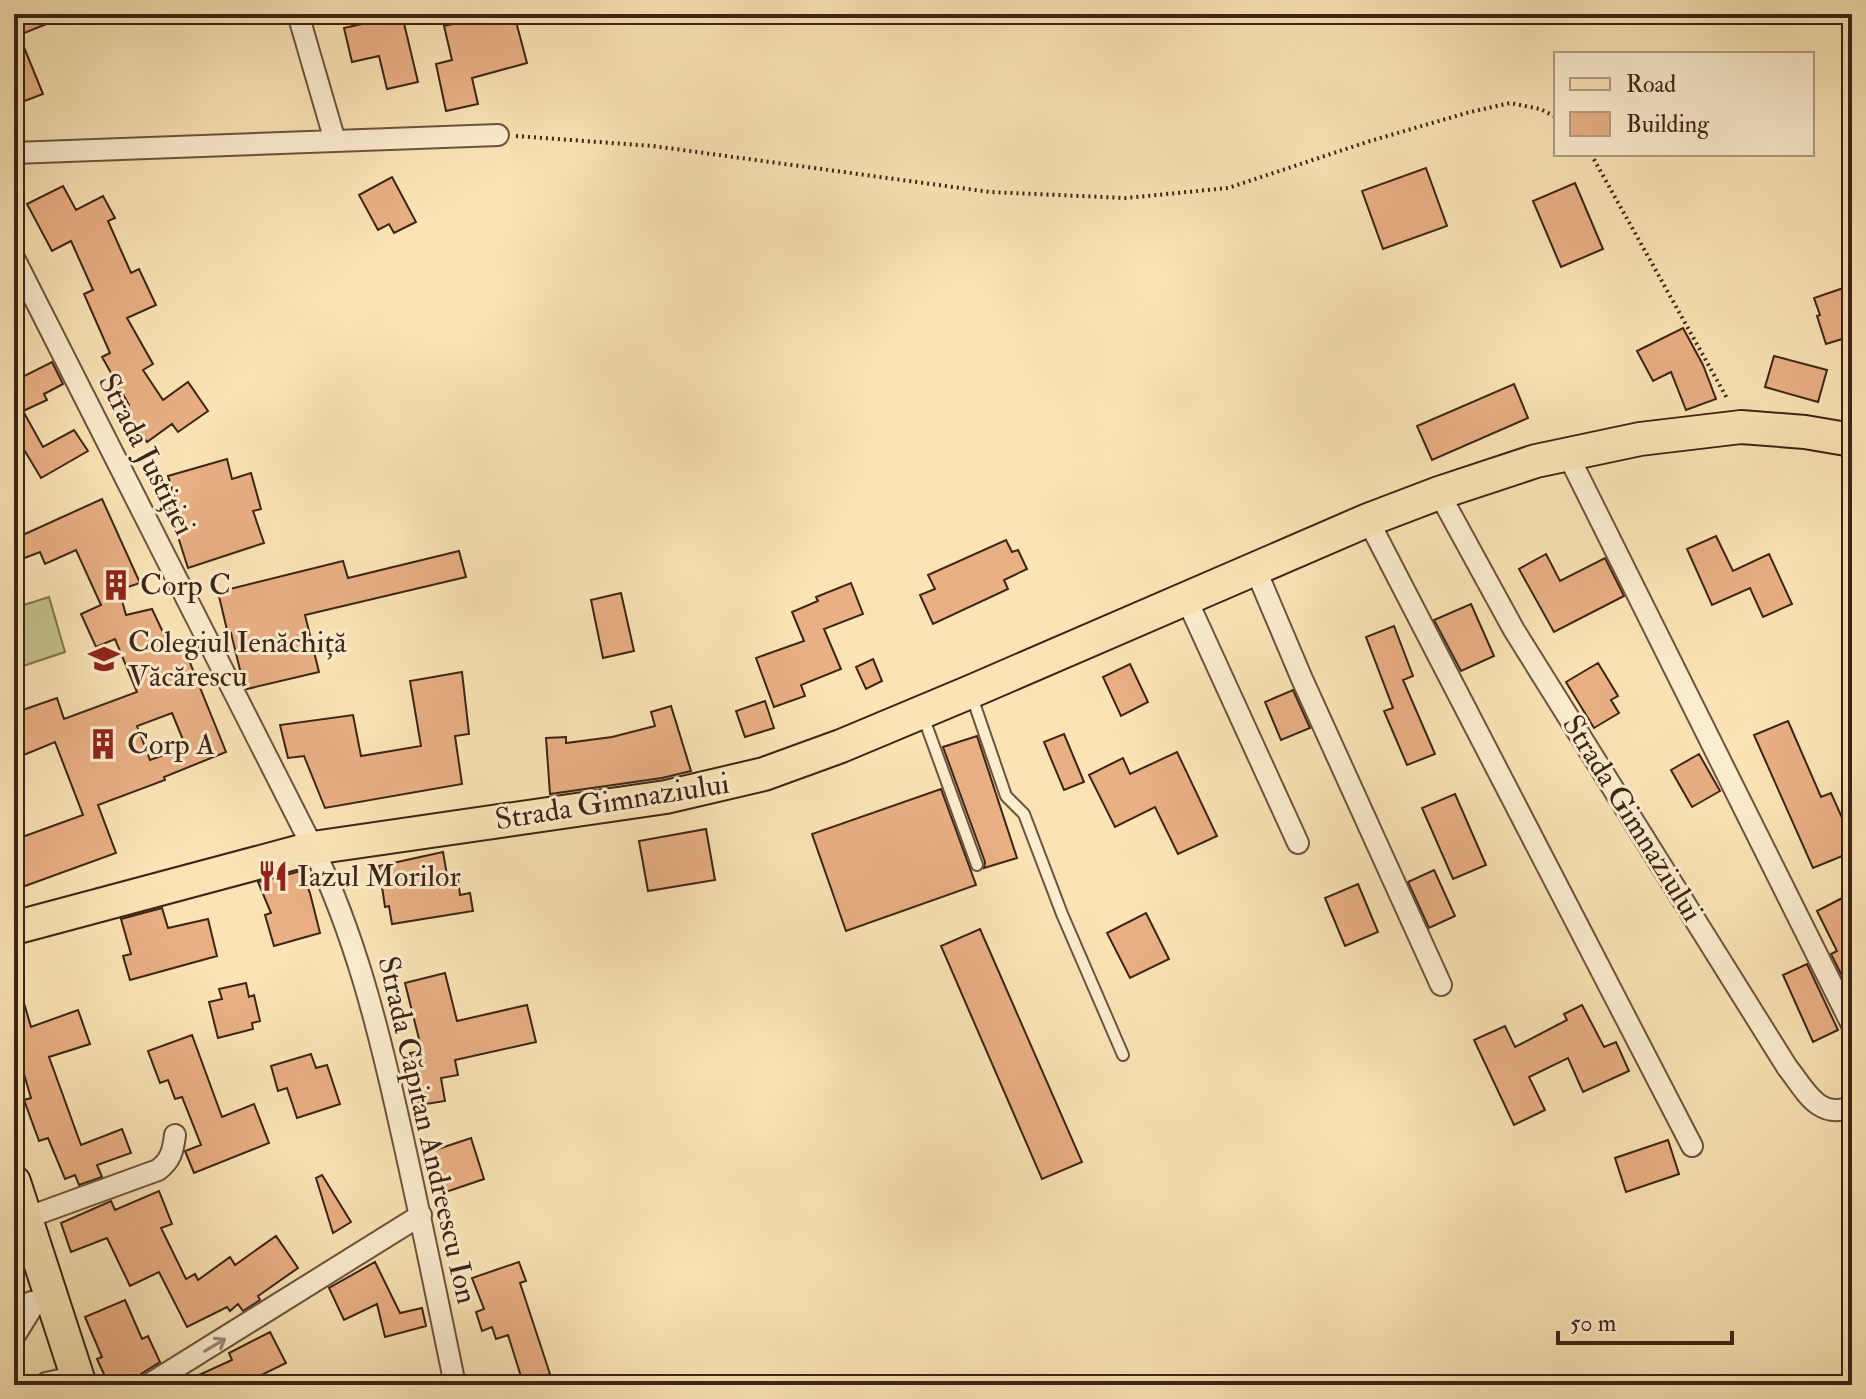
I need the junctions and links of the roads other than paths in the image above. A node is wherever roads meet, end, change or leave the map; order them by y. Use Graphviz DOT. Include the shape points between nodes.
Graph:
graph roads {
  1 [pos="298,14"];
  2 [pos="498,135"];
  3 [pos="335,141"];
  4 [pos="14,153"];
  5 [pos="16,266"];
  6 [pos="1852,440"];
  7 [pos="1567,453"];
  8 [pos="1439,493"];
  9 [pos="1368,520"];
  10 [pos="1255,568"];
  11 [pos="1186,598"];
  12 [pos="970,692"];
  13 [pos="922,712"];
  14 [pos="1298,843"];
  15 [pos="313,848"];
  16 [pos="977,865"];
  17 [pos="14,928"];
  18 [pos="1441,985"];
  19 [pos="1852,1025"];
  20 [pos="1123,1055"];
  21 [pos="1852,1107"];
  22 [pos="175,1135"];
  23 [pos="1692,1146"];
  24 [pos="14,1182"];
  25 [pos="421,1215"];
  26 [pos="26,1218"];
  27 [pos="14,1251"];
  28 [pos="32,1304"];
  29 [pos="14,1333"];
  30 [pos="65,1383"];
  31 [pos="148,1385"];
  32 [pos="455,1385"];
  1 -- 3 [label="street"];
  2 -- 3 [label="street"];
  3 -- 4 [label="street"];
  5 -- 15 [label="street, Strada Justiției"];
  6 -- 7 [label="main road, Strada Gimnaziului" via="1741,427"];
  7 -- 8 [label="main road, Strada Gimnaziului"];
  7 -- 19 [label="street"];
  8 -- 9 [label="main road, Strada Gimnaziului"];
  8 -- 21 [label="street, Strada Gimnaziului" via="1514,630 1787,1067 1824,1109 1839,1112"];
  9 -- 10 [label="main road, Strada Gimnaziului"];
  9 -- 23 [label="street"];
  10 -- 11 [label="main road, Strada Gimnaziului"];
  10 -- 18 [label="street"];
  11 -- 12 [label="main road, Strada Gimnaziului"];
  11 -- 14 [label="street"];
  12 -- 13 [label="main road, Strada Gimnaziului"];
  12 -- 20 [label="lane" via="1006,796 1024,814"];
  13 -- 15 [label="main road, Strada Gimnaziului" via="764,774 715,787"];
  13 -- 16 [label="lane"];
  15 -- 17 [label="main road, Strada Gimnaziului"];
  15 -- 25 [label="street, Strada Căpitan Andreescu Ion" via="363,975"];
  22 -- 26 [label="street" via="168,1162 158,1170"];
  24 -- 26 [label="main road"];
  31 -- 25 [label="street, one-way"];
  25 -- 32 [label="street, Strada Căpitan Andreescu Ion"];
  26 -- 30 [label="main road"];
  27 -- 28 [label="main road"];
  28 -- 29 [label="street"];
  28 -- 30 [label="main road"];
}
